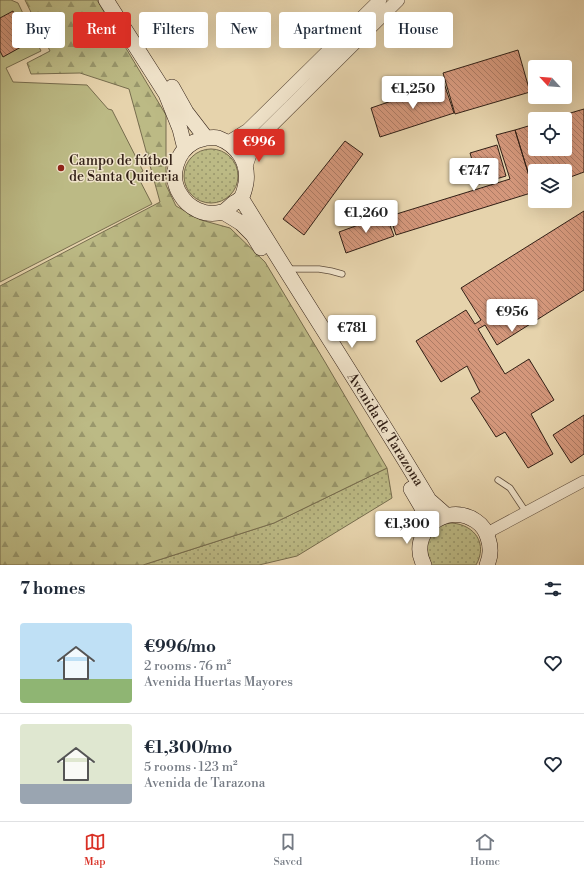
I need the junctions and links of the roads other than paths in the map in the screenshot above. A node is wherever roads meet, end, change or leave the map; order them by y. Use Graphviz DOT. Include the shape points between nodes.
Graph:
graph roads {
  1 [pos="106,0"];
  2 [pos="117,0"];
  3 [pos="380,0"];
  4 [pos="398,0"];
  5 [pos="206,138"];
  6 [pos="227,143"];
  7 [pos="185,149"];
  8 [pos="246,166"];
  9 [pos="241,198"];
  10 [pos="223,212"];
  11 [pos="285,270"];
  12 [pos="342,274"];
  13 [pos="498,480"];
  14 [pos="584,481"];
  15 [pos="526,512"];
  16 [pos="446,515"];
  17 [pos="429,526"];
  18 [pos="487,533"];
  19 [pos="424,565"];
  20 [pos="487,565"];
  1 -- 7 [label="main road" via="166,94"];
  2 -- 5 [label="main road" via="186,112"];
  3 -- 6 [label="street" via="248,130"];
  4 -- 8 [label="street" via="257,140"];
  5 -- 6 [label="main road" via="217,138"];
  5 -- 7 [label="main road" via="194,141"];
  6 -- 8 [label="main road" via="242,156"];
  7 -- 10 [label="main road" via="176,162 176,189 184,201 195,209 204,213"];
  8 -- 9 [label="main road" via="246,186"];
  9 -- 10 [label="main road"];
  9 -- 11 [label="main road, Avenida de Tarazona"];
  10 -- 17 [label="main road, Avenida de Tarazona" via="254,235 411,488"];
  11 -- 12 [label="lane" via="319,269"];
  11 -- 16 [label="main road, Avenida de Tarazona" via="429,500"];
  13 -- 15 [label="lane" via="510,488"];
  14 -- 15 [label="street"];
  15 -- 18 [label="street"];
  16 -- 17 [label="main road" via="436,519"];
  16 -- 18 [label="main road" via="470,517"];
  17 -- 19 [label="main road" via="422,537 420,549"];
  18 -- 20 [label="main road" via="491,546"];
}
